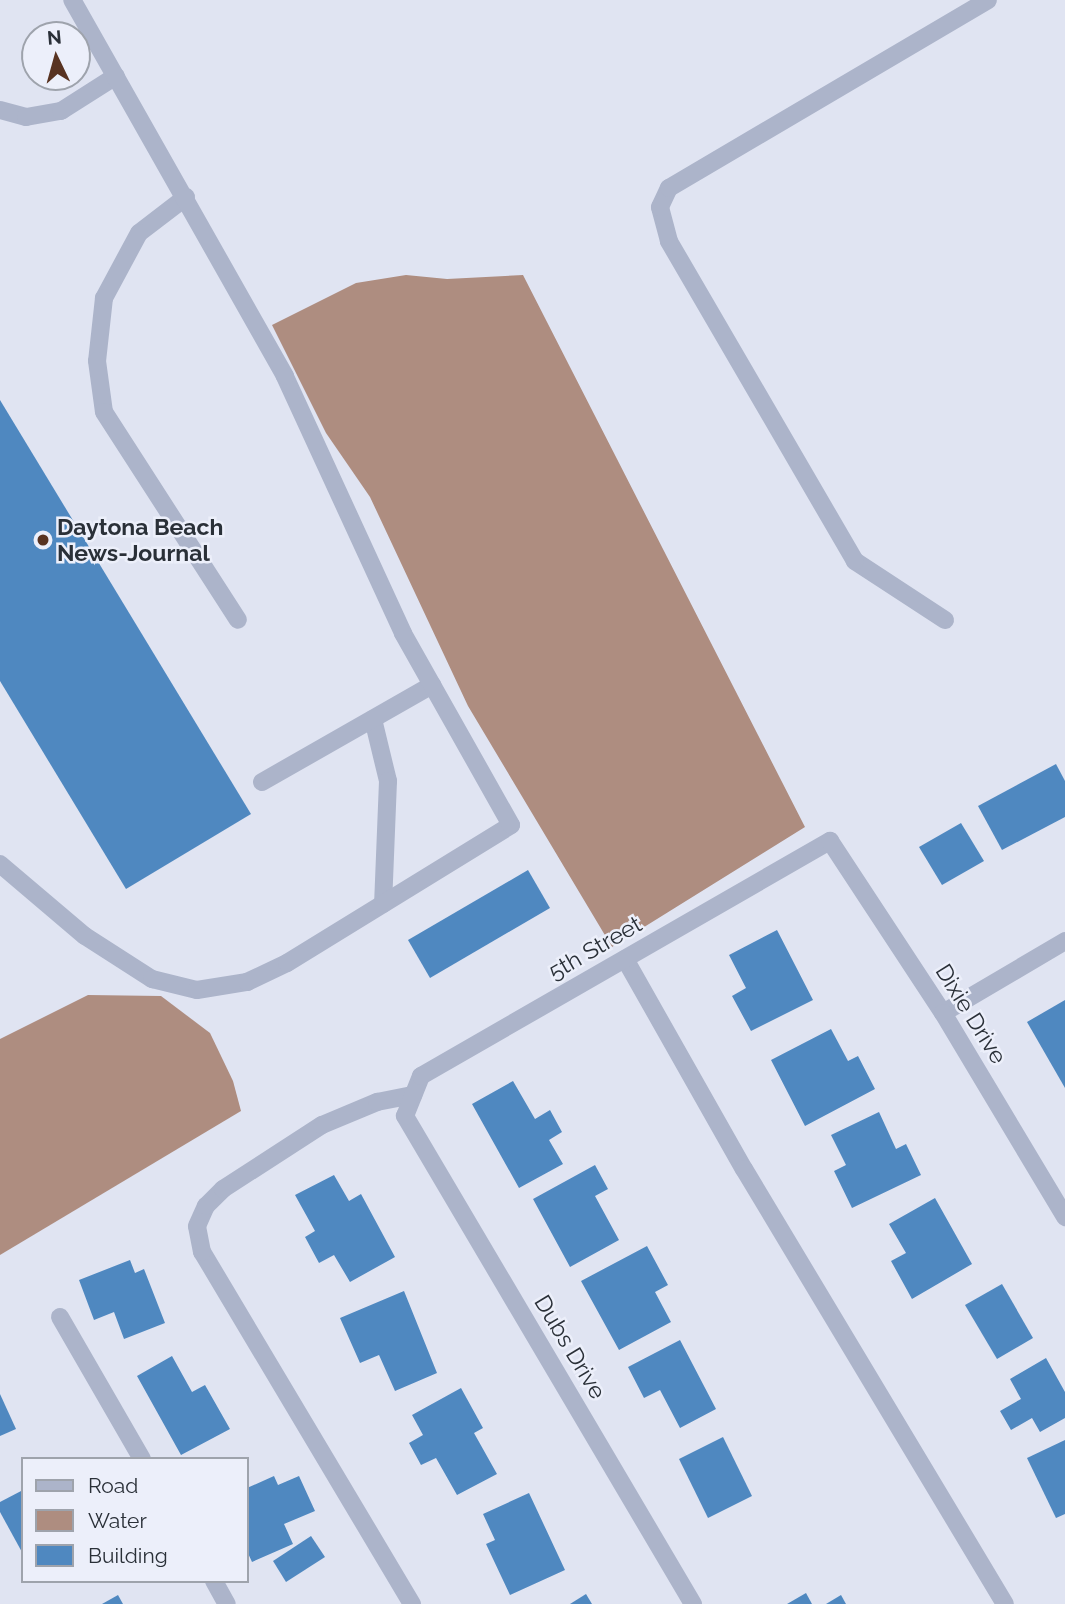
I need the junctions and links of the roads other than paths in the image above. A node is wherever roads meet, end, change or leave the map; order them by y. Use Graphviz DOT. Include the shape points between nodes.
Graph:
graph roads {
  1 [pos="72,0"];
  2 [pos="988,0"];
  3 [pos="117,76"];
  4 [pos="0,110"];
  5 [pos="186,197"];
  6 [pos="238,620"];
  7 [pos="945,620"];
  8 [pos="432,685"];
  9 [pos="373,719"];
  10 [pos="262,782"];
  11 [pos="830,841"];
  12 [pos="0,864"];
  13 [pos="383,904"];
  14 [pos="1065,941"];
  15 [pos="625,959"];
  16 [pos="943,1013"];
  17 [pos="413,1095"];
  18 [pos="405,1116"];
  19 [pos="1065,1217"];
  20 [pos="60,1317"];
  21 [pos="141,1457"];
  22 [pos="215,1583"];
  23 [pos="227,1604"];
  24 [pos="412,1604"];
  25 [pos="693,1604"];
  26 [pos="1005,1604"];
  1 -- 3 [label="street"];
  2 -- 7 [label="street" via="669,188 660,207 669,241 855,561"];
  3 -- 4 [label="street" via="61,111 26,117"];
  3 -- 5 [label="street"];
  5 -- 6 [label="street" via="139,233 104,298 97,361 104,412"];
  5 -- 8 [label="street" via="291,387 403,633"];
  8 -- 9 [label="street"];
  8 -- 13 [label="street" via="511,825"];
  9 -- 10 [label="street"];
  9 -- 13 [label="street" via="388,781"];
  11 -- 15 [label="street, 5th Street"];
  11 -- 16 [label="street, Dixie Drive"];
  12 -- 13 [label="street" via="96,943 152,979 197,990 247,982"];
  14 -- 16 [label="street"];
  15 -- 17 [label="street, 5th Street" via="421,1076"];
  15 -- 26 [label="street" via="744,1169"];
  16 -- 19 [label="street, Dixie Drive"];
  17 -- 18 [label="street, 5th Street"];
  17 -- 24 [label="street" via="377,1102 322,1125 223,1189 206,1206 197,1226 202,1252"];
  18 -- 25 [label="street, Dubs Drive"];
  20 -- 21 [label="street"];
  22 -- 23 [label="street"];
}
